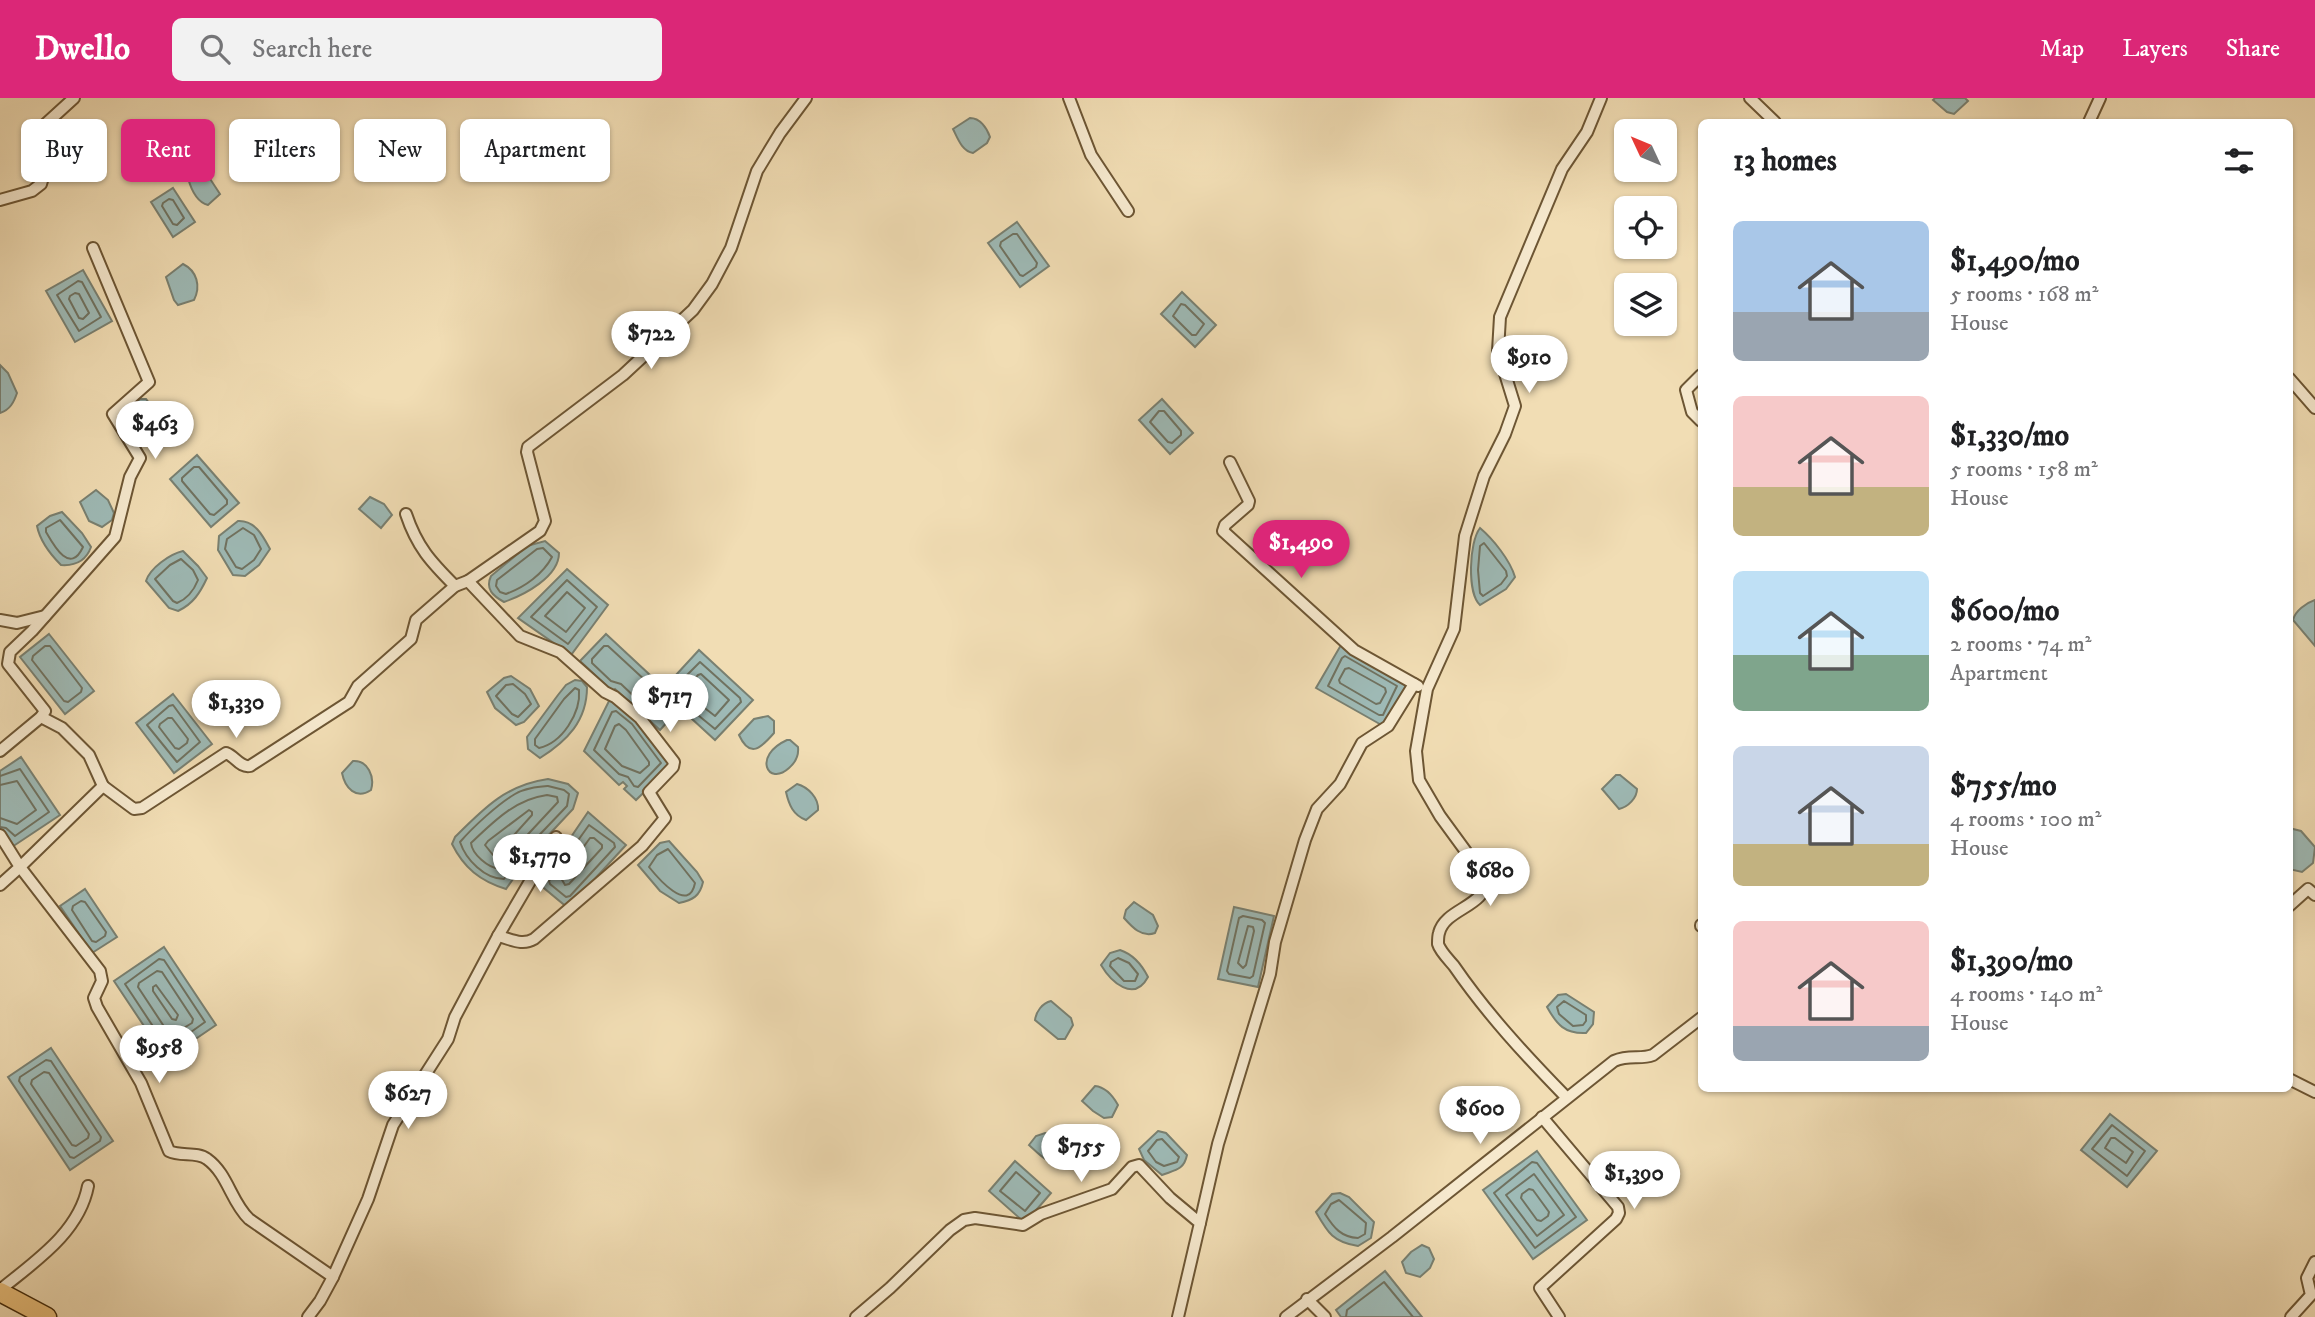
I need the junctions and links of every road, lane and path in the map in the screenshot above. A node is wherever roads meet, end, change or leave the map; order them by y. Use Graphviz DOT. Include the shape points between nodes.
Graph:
graph roads {
  1 [pos="74,98"];
  2 [pos="806,98"];
  3 [pos="1069,98"];
  4 [pos="1601,98"];
  5 [pos="1750,98"];
  6 [pos="2100,98"];
  7 [pos="1773,119"];
  8 [pos="2090,119"];
  9 [pos="0,200"];
  10 [pos="1128,211"];
  11 [pos="93,248"];
  12 [pos="1698,378"];
  13 [pos="2293,383"];
  14 [pos="2315,408"];
  15 [pos="1698,418"];
  16 [pos="1230,462"];
  17 [pos="406,514"];
  18 [pos="468,580"];
  19 [pos="455,586"];
  20 [pos="45,616"];
  21 [pos="0,620"];
  22 [pos="1414,684"];
  23 [pos="1427,689"];
  24 [pos="41,718"];
  25 [pos="0,751"];
  26 [pos="103,786"];
  27 [pos="0,835"];
  28 [pos="556,837"];
  29 [pos="20,867"];
  30 [pos="0,885"];
  31 [pos="2315,895"];
  32 [pos="2293,902"];
  33 [pos="498,936"];
  34 [pos="1698,1020"];
  35 [pos="2293,1081"];
  36 [pos="2315,1092"];
  37 [pos="1566,1097"];
  38 [pos="1542,1117"];
  39 [pos="88,1186"];
  40 [pos="1200,1223"];
  41 [pos="2315,1262"];
  42 [pos="333,1277"];
  43 [pos="0,1291"];
  44 [pos="1307,1299"];
  45 [pos="47,1317"];
  46 [pos="308,1317"];
  47 [pos="856,1317"];
  48 [pos="1178,1317"];
  49 [pos="1286,1317"];
  50 [pos="1325,1317"];
  51 [pos="1559,1317"];
  52 [pos="2291,1317"];
  1 -- 9 [label="street" via="27,140 44,174 41,184"];
  2 -- 18 [label="street" via="757,171 731,248 693,310 623,375 528,447 544,526"];
  3 -- 10 [label="street" via="1091,155"];
  4 -- 23 [label="street" via="1587,132 1562,169 1500,317 1498,351 1516,406 1484,475 1465,536 1454,629"];
  5 -- 7 [label="street"];
  6 -- 8 [label="street"];
  11 -- 20 [label="street" via="149,382 113,414 140,458 130,477 115,537"];
  12 -- 15 [label="street" via="1686,390"];
  13 -- 14 [label="street"];
  16 -- 22 [label="street" via="1249,501 1223,531 1354,650"];
  17 -- 19 [label="street" via="424,555"];
  18 -- 19 [label="street"];
  18 -- 33 [label="street" via="520,636 560,652 640,718 674,764 649,792 665,818 642,846 534,939 522,943"];
  19 -- 26 [label="street" via="416,620 411,639 358,686 349,702 250,766 226,753 142,808 134,809"];
  20 -- 21 [label="street"];
  20 -- 24 [label="street" via="7,658 43,706"];
  22 -- 23 [label="street"];
  22 -- 40 [label="street" via="1388,726 1362,743 1340,784 1317,809 1275,942"];
  23 -- 37 [label="street" via="1416,751 1419,780 1486,879 1480,896 1444,923 1438,944 1518,1047"];
  24 -- 25 [label="street"];
  24 -- 26 [label="street" via="62,728 89,755"];
  26 -- 29 [label="street"];
  27 -- 29 [label="street"];
  28 -- 33 [label="street"];
  29 -- 30 [label="street"];
  29 -- 42 [label="street" via="100,971 102,981 94,998 97,1007 141,1083 169,1151 208,1159 241,1212"];
  31 -- 32 [label="street" via="2308,889"];
  33 -- 42 [label="street" via="448,1039 393,1125 368,1199"];
  34 -- 37 [label="street" via="1653,1055 1614,1061"];
  35 -- 36 [label="street"];
  37 -- 38 [label="street"];
  38 -- 44 [label="street"];
  38 -- 51 [label="street" via="1619,1213 1540,1288"];
  39 -- 43 [label="street" via="86,1199 67,1231"];
  40 -- 47 [label="street" via="1139,1165 1112,1189 1023,1225 975,1217 964,1220"];
  40 -- 48 [label="street"];
  41 -- 52 [label="street" via="2307,1278 2311,1295"];
  42 -- 46 [label="street"];
  43 -- 45 [label="highway"];
  44 -- 49 [label="street"];
  44 -- 50 [label="street"];
}
